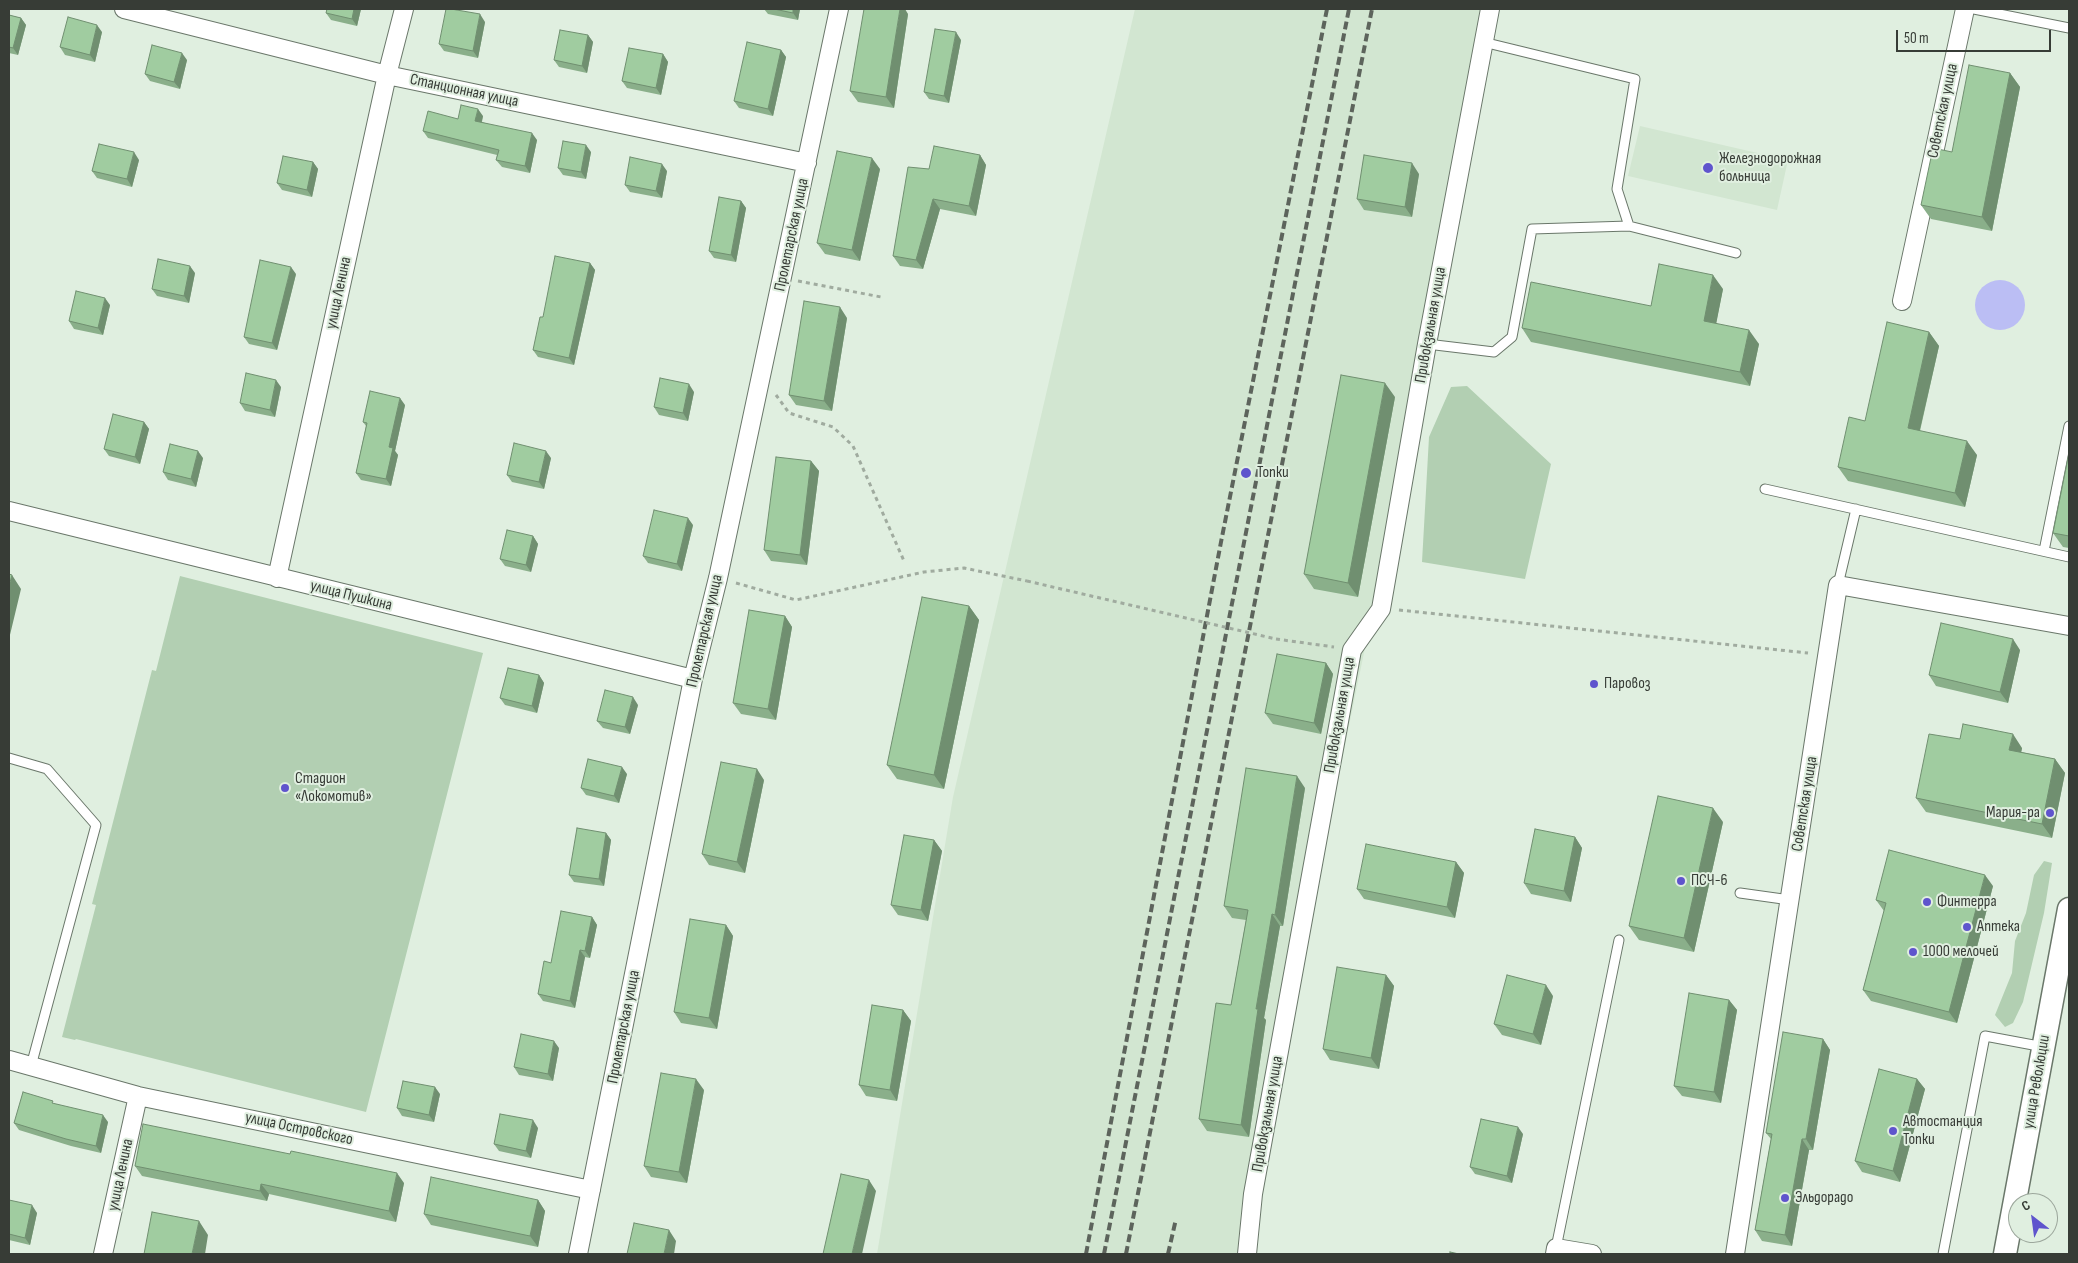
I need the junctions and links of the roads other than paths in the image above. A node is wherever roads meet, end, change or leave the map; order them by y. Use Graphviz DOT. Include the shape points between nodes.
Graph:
graph roads {
  1 [pos="124,9"];
  2 [pos="404,9"];
  3 [pos="839,9"];
  4 [pos="1490,9"];
  5 [pos="1965,9"];
  6 [pos="1974,9"];
  7 [pos="2069,28"];
  8 [pos="1483,42"];
  9 [pos="387,75"];
  10 [pos="807,163"];
  11 [pos="1629,226"];
  12 [pos="1736,252"];
  13 [pos="1902,300"];
  14 [pos="1427,344"];
  15 [pos="2069,426"];
  16 [pos="1765,489"];
  17 [pos="1856,509"];
  18 [pos="9,511"];
  19 [pos="2044,551"];
  20 [pos="2069,557"];
  21 [pos="277,578"];
  22 [pos="1838,585"];
  23 [pos="2069,626"];
  24 [pos="693,679"];
  25 [pos="9,758"];
  26 [pos="1740,892"];
  27 [pos="1790,900"];
  28 [pos="2069,909"];
  29 [pos="1619,940"];
  30 [pos="2044,1047"];
  31 [pos="9,1060"];
  32 [pos="31,1066"];
  33 [pos="138,1096"];
  34 [pos="591,1190"];
  35 [pos="1555,1251"];
  36 [pos="103,1254"];
  37 [pos="578,1254"];
  38 [pos="1247,1254"];
  39 [pos="1592,1254"];
  40 [pos="1735,1254"];
  41 [pos="1943,1254"];
  42 [pos="2005,1254"];
  1 -- 9 [label="street, Станционная улица"];
  2 -- 9 [label="street, улица Ленина"];
  3 -- 10 [label="street, Пролетарская улица"];
  4 -- 8 [label="street, Привокзальная улица"];
  5 -- 13 [label="street, Советская улица"];
  6 -- 7 [label="lane"];
  8 -- 11 [label="lane" via="1635,79 1617,189"];
  8 -- 14 [label="street, Привокзальная улица"];
  9 -- 10 [label="street, Станционная улица"];
  9 -- 21 [label="street, улица Ленина"];
  10 -- 24 [label="street, Пролетарская улица" via="718,578"];
  11 -- 12 [label="lane"];
  11 -- 14 [label="lane" via="1532,229 1512,337 1494,352"];
  14 -- 38 [label="street, Привокзальная улица" via="1381,609 1352,650 1253,1194"];
  15 -- 19 [label="lane"];
  16 -- 17 [label="lane"];
  17 -- 19 [label="lane"];
  17 -- 22 [label="lane"];
  18 -- 21 [label="street, улица Пушкина"];
  19 -- 20 [label="lane"];
  21 -- 24 [label="street, улица Пушкина"];
  22 -- 23 [label="street"];
  22 -- 27 [label="street, Советская улица"];
  24 -- 34 [label="street, Пролетарская улица"];
  25 -- 32 [label="lane" via="47,769 96,825"];
  26 -- 27 [label="lane"];
  27 -- 40 [label="street, Советская улица"];
  28 -- 30 [label="street, улица Революции"];
  29 -- 35 [label="lane"];
  30 -- 41 [label="lane" via="1985,1036"];
  30 -- 42 [label="street, улица Революции"];
  31 -- 32 [label="street, улица Островского"];
  32 -- 33 [label="street, улица Островского"];
  33 -- 34 [label="street, улица Островского"];
  33 -- 36 [label="street, улица Ленина"];
  34 -- 37 [label="street, Пролетарская улица"];
  35 -- 39 [label="street"];
}
